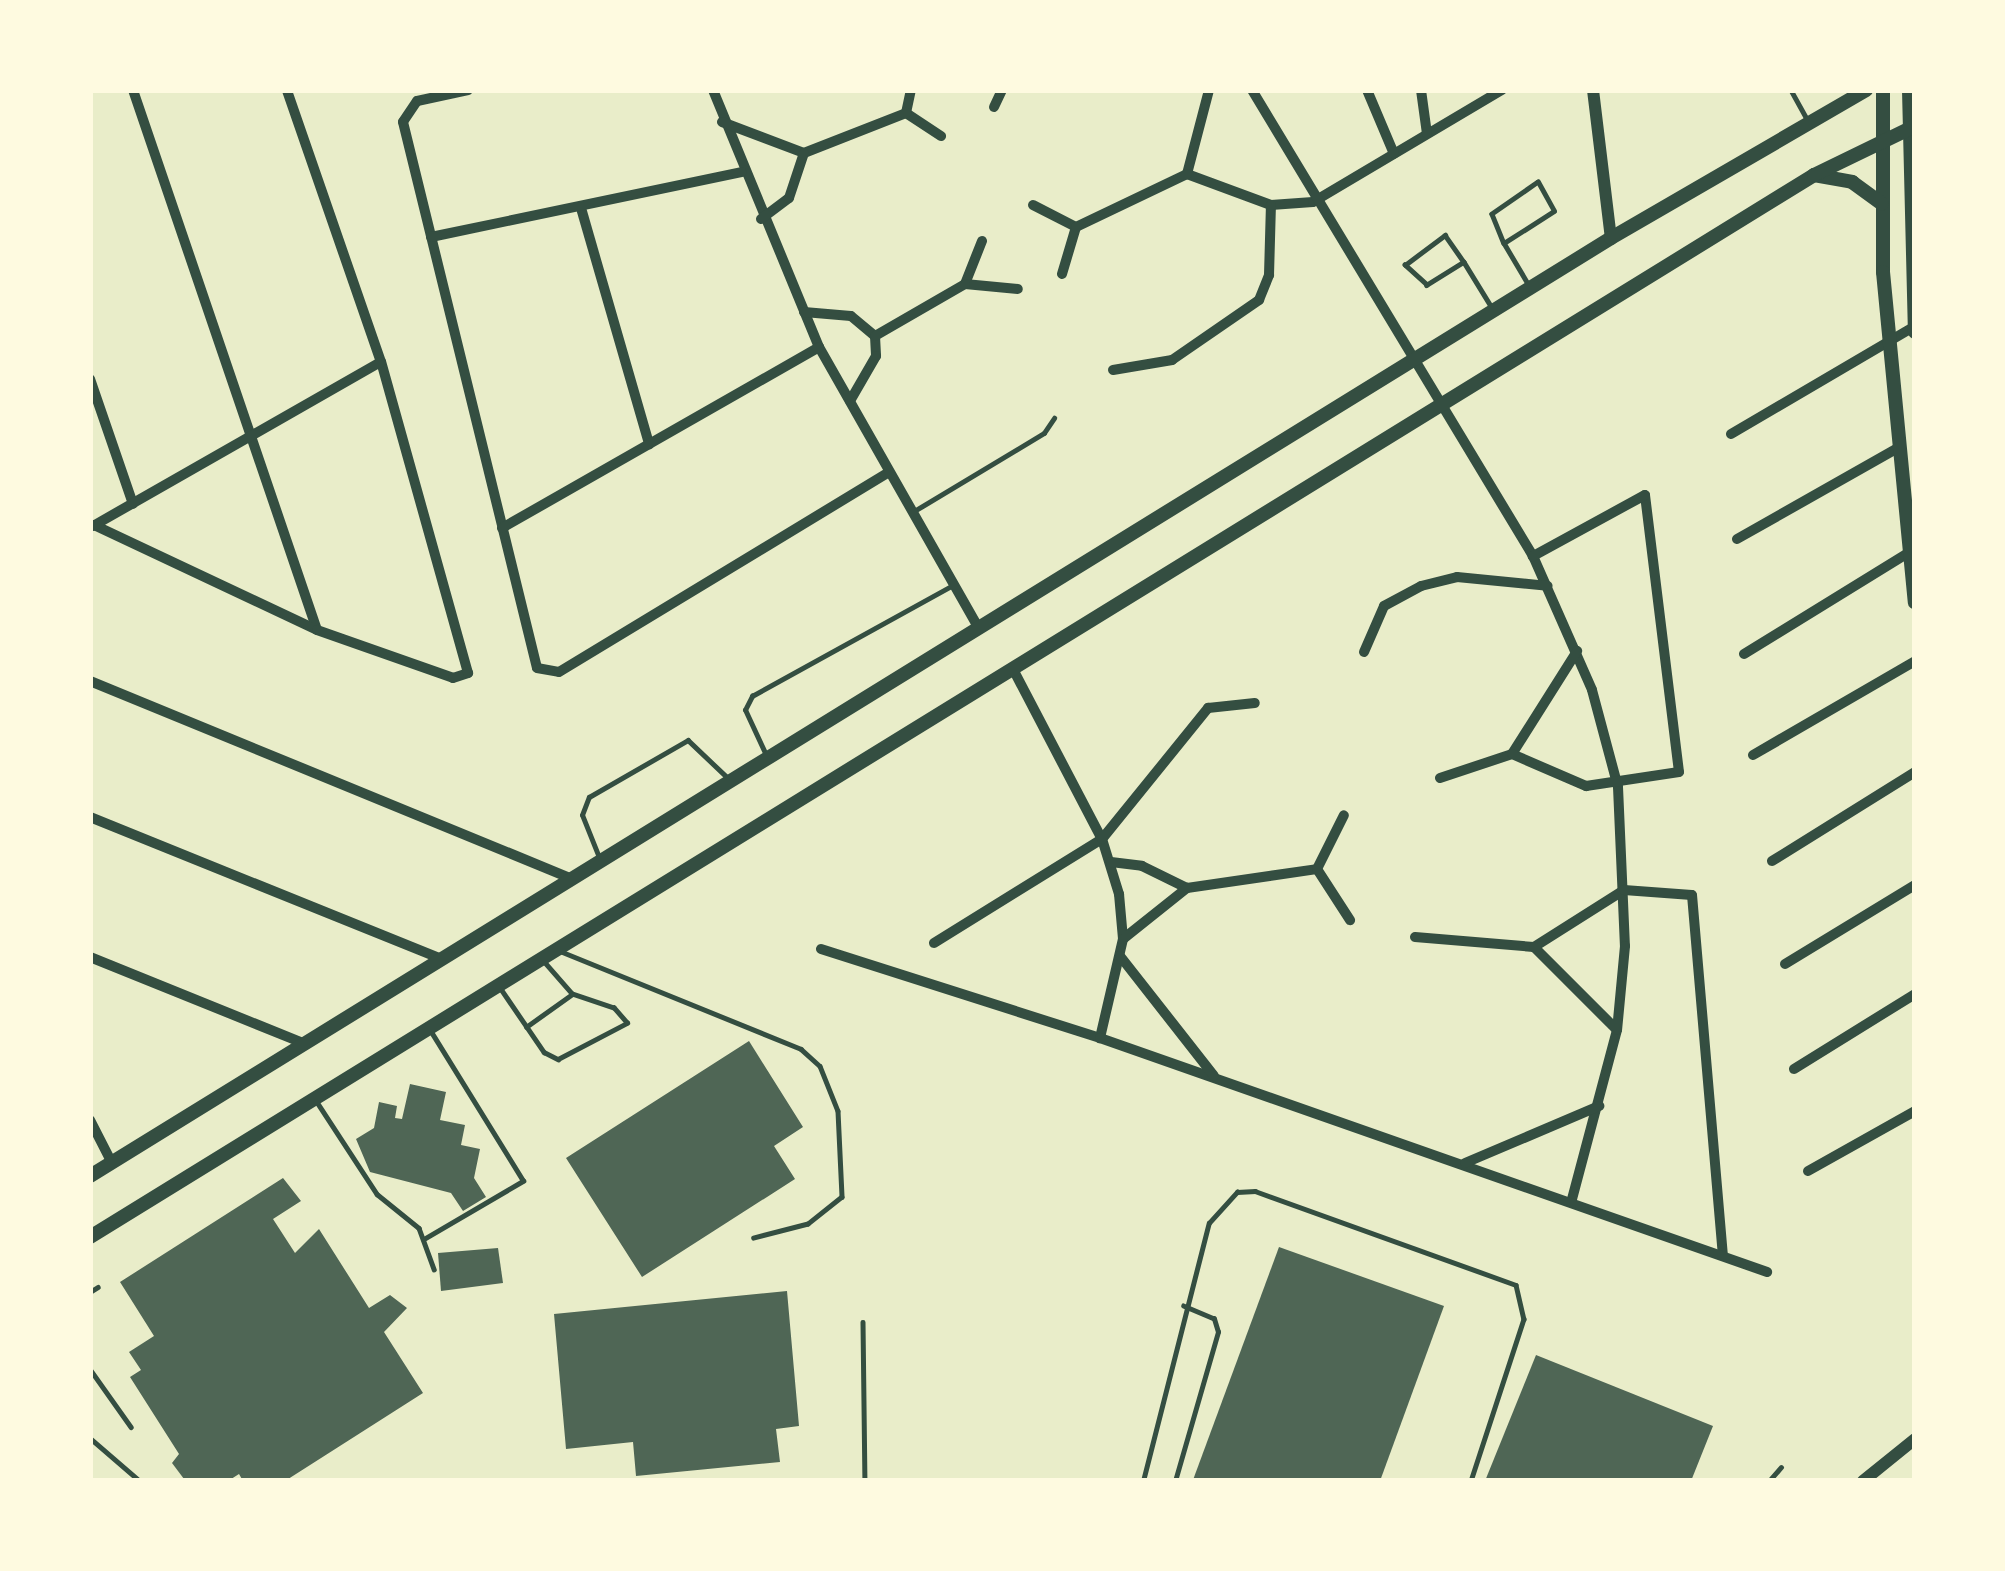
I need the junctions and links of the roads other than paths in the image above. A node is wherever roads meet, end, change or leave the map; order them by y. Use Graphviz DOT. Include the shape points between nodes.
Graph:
graph roads {
  1 [pos="133,90"];
  2 [pos="287,90"];
  3 [pos="468,90"];
  4 [pos="713,90"];
  5 [pos="911,90"];
  6 [pos="1003,90"];
  7 [pos="1209,90"];
  8 [pos="1252,90"];
  9 [pos="1367,90"];
  10 [pos="1420,90"];
  11 [pos="1502,90"];
  12 [pos="1593,90"];
  13 [pos="1791,90"];
  14 [pos="1841,90"];
  15 [pos="1866,90"];
  16 [pos="1883,90"];
  17 [pos="1909,90"];
  18 [pos="994,107"];
  19 [pos="1826,110"];
  20 [pos="906,113"];
  21 [pos="1808,121"];
  22 [pos="722,122"];
  23 [pos="1911,127"];
  24 [pos="1427,134"];
  25 [pos="941,136"];
  26 [pos="1882,140"];
  27 [pos="804,153"];
  28 [pos="1394,154"];
  29 [pos="741,172"];
  30 [pos="1187,174"];
  31 [pos="1814,175"];
  32 [pos="1911,200"];
  33 [pos="1313,202"];
  34 [pos="1882,204"];
  35 [pos="1034,205"];
  36 [pos="1271,205"];
  37 [pos="581,208"];
  38 [pos="761,219"];
  39 [pos="1076,227"];
  40 [pos="431,237"];
  41 [pos="1611,238"];
  42 [pos="982,241"];
  43 [pos="1504,243"];
  44 [pos="1464,262"];
  45 [pos="1062,274"];
  46 [pos="965,284"];
  47 [pos="1531,288"];
  48 [pos="1018,289"];
  49 [pos="1494,311"];
  50 [pos="804,312"];
  51 [pos="1915,328"];
  52 [pos="875,336"];
  53 [pos="1890,340"];
  54 [pos="819,347"];
  55 [pos="381,362"];
  56 [pos="1412,364"];
  57 [pos="1114,370"];
  58 [pos="90,379"];
  59 [pos="850,401"];
  60 [pos="1439,407"];
  61 [pos="1054,418"];
  62 [pos="254,432"];
  63 [pos="1731,434"];
  64 [pos="649,444"];
  65 [pos="1898,448"];
  66 [pos="888,473"];
  67 [pos="133,504"];
  68 [pos="911,513"];
  69 [pos="92,526"];
  70 [pos="502,528"];
  71 [pos="1737,538"];
  72 [pos="1910,552"];
  73 [pos="1533,556"];
  74 [pos="953,585"];
  75 [pos="1548,586"];
  76 [pos="1915,602"];
  77 [pos="980,629"];
  78 [pos="317,630"];
  79 [pos="1577,650"];
  80 [pos="1364,652"];
  81 [pos="1744,653"];
  82 [pos="1915,661"];
  83 [pos="1014,671"];
  84 [pos="90,681"];
  85 [pos="1255,703"];
  86 [pos="1512,754"];
  87 [pos="1753,755"];
  88 [pos="767,758"];
  89 [pos="1915,772"];
  90 [pos="1440,778"];
  91 [pos="730,780"];
  92 [pos="1618,787"];
  93 [pos="1344,815"];
  94 [pos="90,818"];
  95 [pos="1102,838"];
  96 [pos="600,860"];
  97 [pos="1772,861"];
  98 [pos="1111,862"];
  99 [pos="1317,869"];
  100 [pos="570,878"];
  101 [pos="1915,885"];
  102 [pos="1187,887"];
  103 [pos="1624,890"];
  104 [pos="1350,920"];
  105 [pos="1415,937"];
  106 [pos="1123,939"];
  107 [pos="934,943"];
  108 [pos="1534,947"];
  109 [pos="555,949"];
  110 [pos="821,950"];
  111 [pos="1120,956"];
  112 [pos="90,957"];
  113 [pos="541,958"];
  114 [pos="441,959"];
  115 [pos="1785,964"];
  116 [pos="498,985"];
  117 [pos="572,994"];
  118 [pos="1915,994"];
  119 [pos="428,1027"];
  120 [pos="526,1027"];
  121 [pos="1617,1030"];
  122 [pos="1100,1038"];
  123 [pos="303,1043"];
  124 [pos="1794,1069"];
  125 [pos="1215,1077"];
  126 [pos="314,1098"];
  127 [pos="1599,1106"];
  128 [pos="1915,1111"];
  129 [pos="90,1120"];
  130 [pos="112,1163"];
  131 [pos="1465,1163"];
  132 [pos="1808,1171"];
  133 [pos="90,1176"];
  134 [pos="1572,1199"];
  135 [pos="90,1237"];
  136 [pos="754,1238"];
  137 [pos="424,1239"];
  138 [pos="1723,1254"];
  139 [pos="434,1269"];
  140 [pos="1767,1272"];
  141 [pos="98,1287"];
  142 [pos="90,1292"];
  143 [pos="1184,1306"];
  144 [pos="862,1322"];
  145 [pos="90,1369"];
  146 [pos="131,1427"];
  147 [pos="90,1438"];
  148 [pos="1915,1438"];
  149 [pos="1781,1467"];
  150 [pos="140,1481"];
  151 [pos="865,1481"];
  152 [pos="1143,1481"];
  153 [pos="1175,1481"];
  154 [pos="1471,1481"];
  155 [pos="1769,1481"];
  156 [pos="1863,1481"];
  1 -- 62 [label="street"];
  2 -- 55 [label="street"];
  3 -- 40 [label="street" via="417,101 404,122"];
  4 -- 22 [label="street"];
  5 -- 20 [label="street"];
  6 -- 18 [label="street"];
  7 -- 30 [label="street"];
  8 -- 33 [label="street"];
  9 -- 28 [label="street"];
  10 -- 24 [label="street"];
  11 -- 24 [label="street"];
  12 -- 41 [label="street"];
  13 -- 21 [label="lane"];
  14 -- 19 [label="main road"];
  15 -- 19 [label="main road"];
  16 -- 26 [label="main road"];
  17 -- 23 [label="main road"];
  19 -- 21 [label="main road"];
  20 -- 25 [label="street"];
  20 -- 27 [label="street"];
  21 -- 41 [label="main road"];
  22 -- 27 [label="street"];
  22 -- 29 [label="street"];
  23 -- 26 [label="main road"];
  23 -- 32 [label="main road"];
  24 -- 28 [label="street"];
  26 -- 31 [label="main road"];
  26 -- 34 [label="main road"];
  27 -- 38 [label="street" via="789,198"];
  28 -- 33 [label="street"];
  29 -- 37 [label="street"];
  29 -- 38 [label="street"];
  30 -- 36 [label="street"];
  30 -- 39 [label="street"];
  31 -- 34 [label="main road" via="1852,182"];
  31 -- 60 [label="main road"];
  32 -- 51 [label="main road"];
  33 -- 36 [label="street"];
  33 -- 56 [label="street"];
  34 -- 53 [label="main road"];
  35 -- 39 [label="street"];
  36 -- 57 [label="street" via="1269,274 1259,300 1172,360"];
  37 -- 40 [label="street"];
  37 -- 64 [label="street"];
  38 -- 50 [label="street"];
  39 -- 45 [label="street"];
  40 -- 70 [label="street"];
  41 -- 47 [label="main road"];
  42 -- 46 [label="street"];
  43 -- 43 [label="lane" via="1493,210 1538,182 1554,211"];
  43 -- 47 [label="lane"];
  44 -- 44 [label="lane" via="1442,235 1405,265 1427,286"];
  44 -- 49 [label="lane"];
  46 -- 48 [label="street"];
  46 -- 52 [label="street"];
  47 -- 49 [label="main road"];
  49 -- 56 [label="main road"];
  50 -- 52 [label="street" via="851,316"];
  50 -- 54 [label="street"];
  51 -- 53 [label="street"];
  52 -- 59 [label="street" via="876,356"];
  53 -- 63 [label="street"];
  53 -- 65 [label="main road"];
  54 -- 59 [label="street"];
  54 -- 64 [label="street"];
  55 -- 62 [label="street"];
  55 -- 78 [label="street" via="466,676"];
  56 -- 60 [label="street"];
  56 -- 77 [label="main road"];
  58 -- 67 [label="street"];
  59 -- 66 [label="street"];
  60 -- 73 [label="street"];
  60 -- 83 [label="main road"];
  61 -- 68 [label="lane" via="1044,433"];
  62 -- 67 [label="street"];
  62 -- 78 [label="street"];
  64 -- 70 [label="street"];
  65 -- 71 [label="street"];
  65 -- 72 [label="main road"];
  66 -- 68 [label="street"];
  66 -- 70 [label="street" via="546,674 534,658"];
  67 -- 69 [label="street"];
  68 -- 74 [label="street"];
  69 -- 78 [label="street"];
  72 -- 76 [label="main road"];
  72 -- 81 [label="street"];
  73 -- 75 [label="street"];
  73 -- 92 [label="street" via="1645,495 1681,766"];
  74 -- 77 [label="street"];
  74 -- 88 [label="lane" via="752,696 745,710"];
  75 -- 79 [label="street"];
  75 -- 80 [label="street" via="1457,577 1421,586 1384,606"];
  77 -- 88 [label="main road"];
  79 -- 86 [label="street"];
  79 -- 92 [label="street"];
  82 -- 87 [label="street"];
  83 -- 95 [label="street"];
  83 -- 109 [label="main road"];
  84 -- 100 [label="street"];
  85 -- 95 [label="street" via="1208,708 1191,722"];
  86 -- 90 [label="street"];
  86 -- 92 [label="street" via="1564,779"];
  88 -- 91 [label="main road"];
  89 -- 97 [label="street"];
  91 -- 96 [label="main road"];
  91 -- 96 [label="lane" via="688,740 589,797 582,815"];
  92 -- 103 [label="street"];
  93 -- 99 [label="street"];
  94 -- 114 [label="street"];
  95 -- 98 [label="street"];
  95 -- 107 [label="street"];
  96 -- 100 [label="main road"];
  98 -- 102 [label="street"];
  98 -- 106 [label="street"];
  99 -- 102 [label="street"];
  99 -- 104 [label="street"];
  100 -- 114 [label="main road"];
  101 -- 115 [label="street"];
  102 -- 106 [label="street"];
  103 -- 108 [label="street"];
  103 -- 121 [label="street"];
  103 -- 138 [label="street" via="1694,900"];
  105 -- 108 [label="street"];
  106 -- 111 [label="street"];
  108 -- 121 [label="street"];
  109 -- 113 [label="main road"];
  109 -- 136 [label="lane" via="801,1049 820,1066 838,1111 842,1197 808,1224"];
  110 -- 122 [label="street"];
  111 -- 122 [label="street"];
  111 -- 125 [label="street"];
  112 -- 123 [label="street"];
  113 -- 116 [label="main road"];
  113 -- 117 [label="lane"];
  114 -- 123 [label="main road"];
  116 -- 119 [label="main road"];
  116 -- 120 [label="lane"];
  117 -- 120 [label="lane"];
  117 -- 120 [label="lane" via="614,1008 627,1023 568,1058 544,1052"];
  118 -- 124 [label="street"];
  119 -- 126 [label="main road"];
  119 -- 137 [label="lane" via="523,1181"];
  121 -- 127 [label="street"];
  122 -- 125 [label="street"];
  123 -- 130 [label="main road"];
  125 -- 131 [label="street"];
  126 -- 135 [label="main road"];
  126 -- 137 [label="lane" via="377,1194"];
  127 -- 131 [label="street"];
  127 -- 134 [label="street"];
  128 -- 132 [label="street"];
  129 -- 130 [label="street"];
  130 -- 133 [label="main road"];
  131 -- 134 [label="street"];
  134 -- 138 [label="street"];
  137 -- 139 [label="lane"];
  138 -- 140 [label="street"];
  141 -- 142 [label="lane"];
  143 -- 152 [label="lane"];
  143 -- 153 [label="lane" via="1214,1319 1218,1332"];
  143 -- 154 [label="lane" via="1209,1223 1238,1192 1255,1191 1500,1275 1524,1298 1524,1319"];
  144 -- 151 [label="lane"];
  145 -- 146 [label="lane"];
  147 -- 150 [label="lane"];
  148 -- 156 [label="street"];
  149 -- 155 [label="lane"];
}
